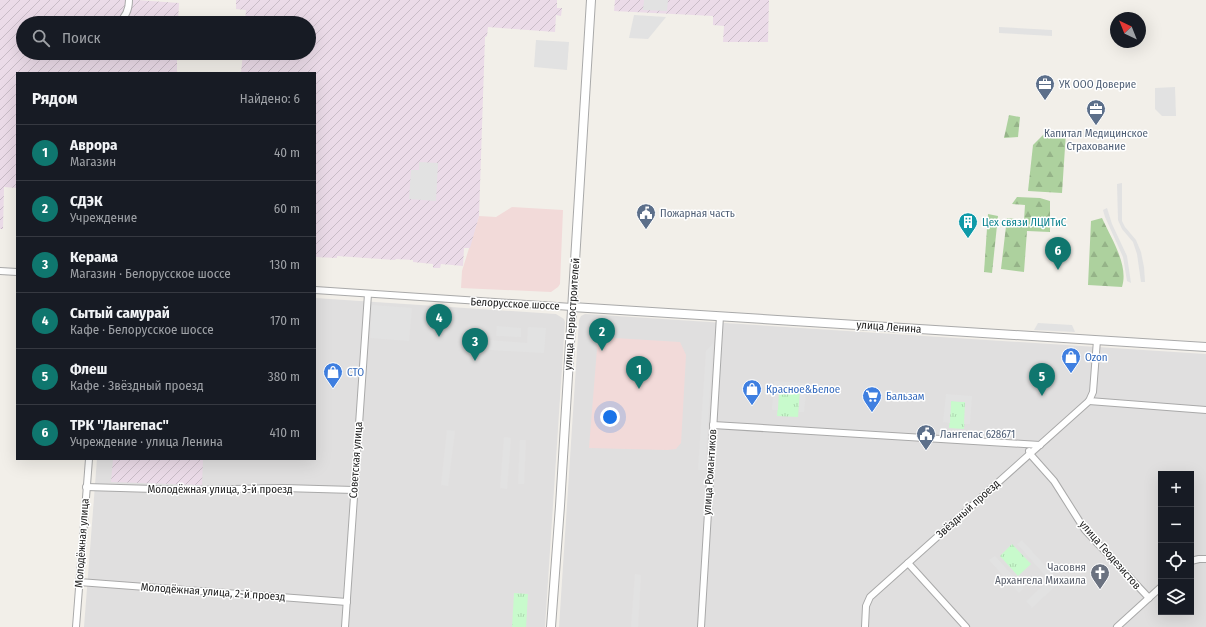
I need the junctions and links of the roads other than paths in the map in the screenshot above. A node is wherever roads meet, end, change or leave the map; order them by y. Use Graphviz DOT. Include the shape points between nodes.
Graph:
graph roads {
  1 [pos="130,0"];
  2 [pos="591,0"];
  3 [pos="125,16"];
  4 [pos="0,271"];
  5 [pos="16,272"];
  6 [pos="316,290"];
  7 [pos="368,294"];
  8 [pos="572,307"];
  9 [pos="720,316"];
  10 [pos="1097,340"];
  11 [pos="1206,347"];
  12 [pos="1089,401"];
  13 [pos="1206,410"];
  14 [pos="713,425"];
  15 [pos="1029,444"];
  16 [pos="1040,444"];
  17 [pos="1030,454"];
  18 [pos="89,460"];
  19 [pos="86,487"];
  20 [pos="354,490"];
  21 [pos="1206,559"];
  22 [pos="1194,560"];
  23 [pos="908,562"];
  24 [pos="79,582"];
  25 [pos="1158,590"];
  26 [pos="1149,598"];
  27 [pos="347,602"];
  28 [pos="76,627"];
  29 [pos="345,627"];
  30 [pos="551,627"];
  31 [pos="701,627"];
  32 [pos="865,627"];
  33 [pos="966,627"];
  34 [pos="1117,627"];
  1 -- 3 [label="street"];
  2 -- 8 [label="street, улица Первостроителей"];
  4 -- 5 [label="street"];
  6 -- 7 [label="street, Белорусское шоссе"];
  7 -- 8 [label="street, Белорусское шоссе"];
  7 -- 20 [label="street, Советская улица"];
  8 -- 9 [label="street, улица Ленина"];
  8 -- 30 [label="street, улица Первостроителей"];
  9 -- 10 [label="street, улица Ленина"];
  9 -- 14 [label="street, улица Романтиков"];
  10 -- 11 [label="street, улица Ленина"];
  10 -- 12 [label="street" via="1093,392"];
  12 -- 13 [label="street"];
  12 -- 16 [label="street, Звёздный проезд"];
  14 -- 15 [label="street"];
  14 -- 31 [label="street, улица Романтиков"];
  15 -- 16 [label="street"];
  15 -- 17 [label="street"];
  16 -- 17 [label="street, Звёздный проезд"];
  17 -- 23 [label="street, Звёздный проезд"];
  17 -- 26 [label="street, улица Геодезистов" via="1054,481 1085,530"];
  18 -- 19 [label="street, Молодёжная улица"];
  19 -- 20 [label="street, Молодёжная улица, 3-й проезд"];
  19 -- 24 [label="street, Молодёжная улица"];
  20 -- 27 [label="street, Советская улица"];
  21 -- 22 [label="street"];
  23 -- 32 [label="street, Звёздный проезд" via="870,597 866,606"];
  23 -- 33 [label="street"];
  24 -- 27 [label="street, Молодёжная улица, 2-й проезд"];
  24 -- 28 [label="street, Молодёжная улица"];
  25 -- 26 [label="street"];
  26 -- 34 [label="street"];
  27 -- 29 [label="street, Советская улица"];
}
